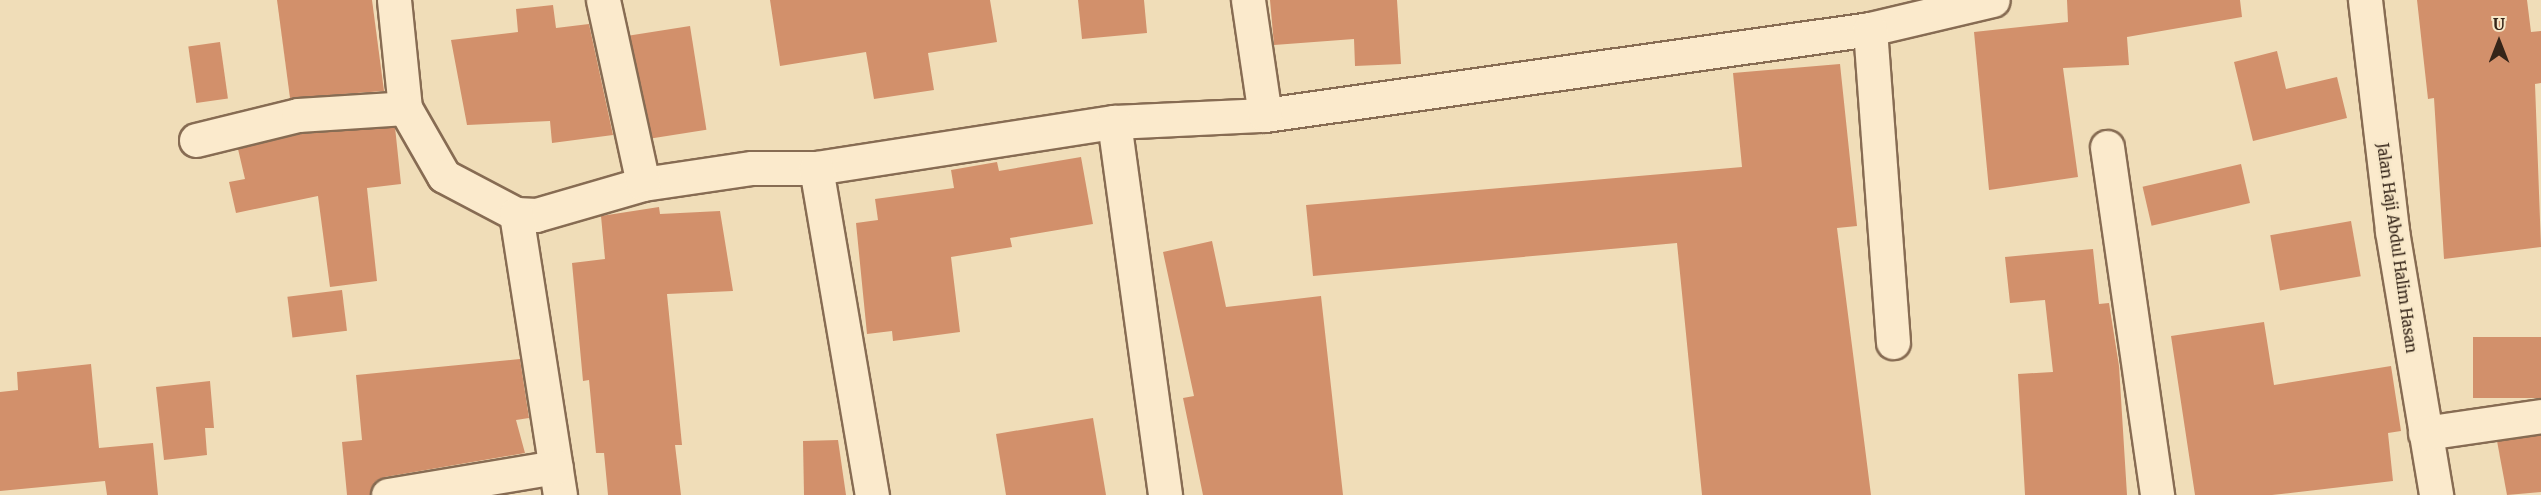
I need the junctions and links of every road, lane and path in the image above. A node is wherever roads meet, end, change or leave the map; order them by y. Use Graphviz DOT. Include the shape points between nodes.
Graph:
graph roads {
  1 [pos="394,0"];
  2 [pos="603,0"];
  3 [pos="1248,0"];
  4 [pos="1994,0"];
  5 [pos="2365,0"];
  6 [pos="1870,29"];
  7 [pos="405,108"];
  8 [pos="1265,115"];
  9 [pos="1114,122"];
  10 [pos="196,140"];
  11 [pos="2107,147"];
  12 [pos="816,168"];
  13 [pos="642,184"];
  14 [pos="516,214"];
  15 [pos="1893,342"];
  16 [pos="2541,416"];
  17 [pos="2425,433"];
  18 [pos="558,481"];
  19 [pos="388,495"];
  20 [pos="872,495"];
  21 [pos="1165,495"];
  22 [pos="2157,495"];
  23 [pos="2436,495"];
  1 -- 7 [label="street"];
  2 -- 13 [label="street"];
  3 -- 8 [label="street"];
  4 -- 6 [label="street"];
  5 -- 17 [label="street, Jalan Haji Abdul Halim Hasan" via="2392,231"];
  6 -- 8 [label="street"];
  6 -- 15 [label="street"];
  7 -- 10 [label="street" via="298,115"];
  7 -- 14 [label="street" via="444,176"];
  8 -- 9 [label="street"];
  9 -- 12 [label="street"];
  9 -- 21 [label="street"];
  11 -- 22 [label="street"];
  12 -- 13 [label="street" via="752,168"];
  12 -- 20 [label="street"];
  13 -- 14 [label="street" via="536,215"];
  14 -- 18 [label="street"];
  16 -- 17 [label="street"];
  17 -- 23 [label="street, Jalan Haji Abdul Halim Hasan"];
  18 -- 19 [label="street"];
}
